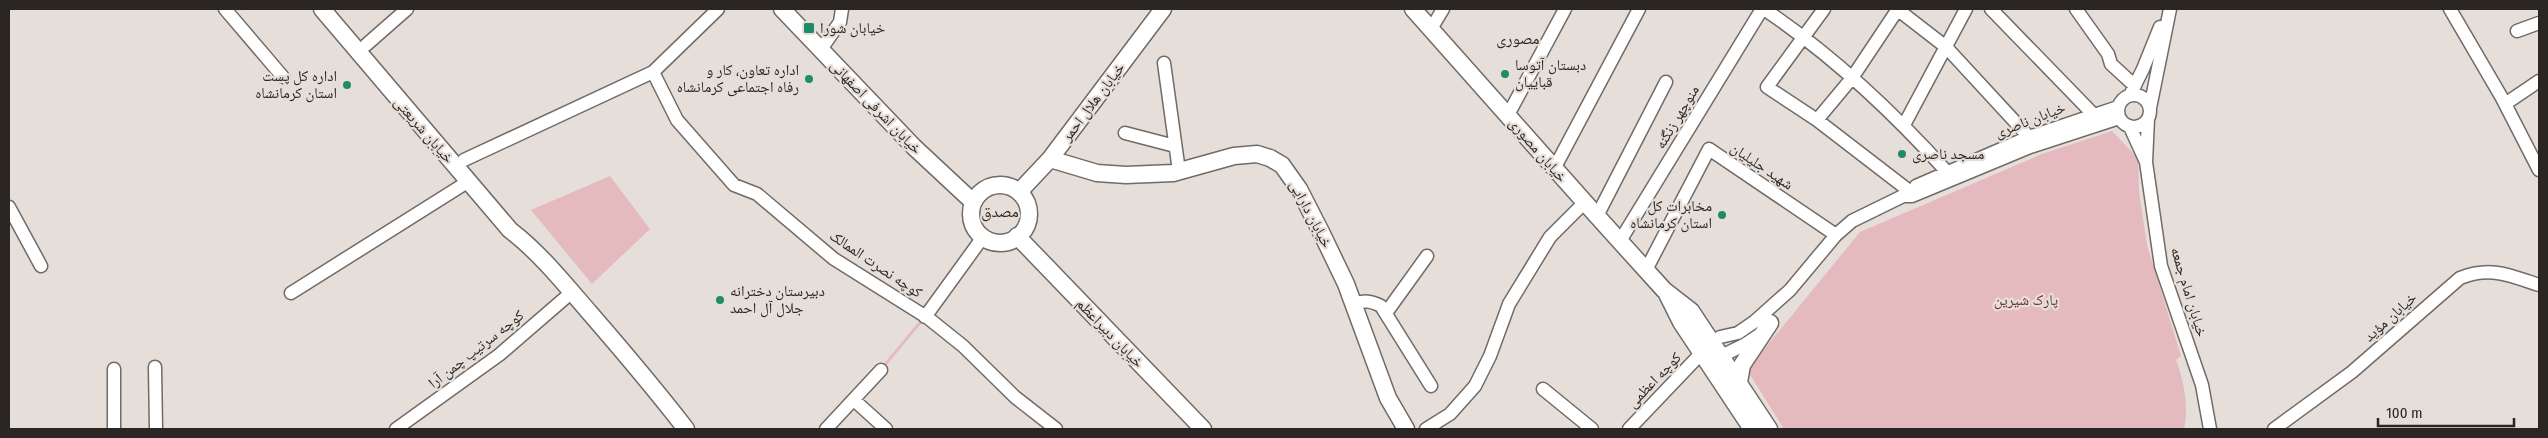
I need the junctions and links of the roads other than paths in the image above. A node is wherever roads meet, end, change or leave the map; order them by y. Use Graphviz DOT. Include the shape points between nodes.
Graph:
graph roads {
  1 [pos="226,9"];
  2 [pos="322,9"];
  3 [pos="336,9"];
  4 [pos="407,9"];
  5 [pos="718,9"];
  6 [pos="782,9"];
  7 [pos="790,9"];
  8 [pos="842,9"];
  9 [pos="1163,9"];
  10 [pos="1413,9"];
  11 [pos="1443,9"];
  12 [pos="1565,9"];
  13 [pos="1639,9"];
  14 [pos="1763,9"];
  15 [pos="1824,9"];
  16 [pos="1897,9"];
  17 [pos="1966,9"];
  18 [pos="1991,9"];
  19 [pos="2076,9"];
  20 [pos="2168,9"];
  21 [pos="2450,9"];
  22 [pos="2539,24"];
  23 [pos="1431,29"];
  24 [pos="2517,31"];
  25 [pos="1805,37"];
  26 [pos="824,44"];
  27 [pos="366,45"];
  28 [pos="1946,47"];
  29 [pos="1164,63"];
  30 [pos="653,72"];
  31 [pos="283,77"];
  32 [pos="1852,78"];
  33 [pos="2539,81"];
  34 [pos="1666,82"];
  35 [pos="2132,91"];
  36 [pos="2505,104"];
  37 [pos="2118,112"];
  38 [pos="2149,113"];
  39 [pos="2093,114"];
  40 [pos="1508,115"];
  41 [pos="1817,120"];
  42 [pos="1904,125"];
  43 [pos="2130,127"];
  44 [pos="1125,133"];
  45 [pos="2029,137"];
  46 [pos="1175,146"];
  47 [pos="1050,158"];
  48 [pos="464,160"];
  49 [pos="2146,162"];
  50 [pos="1554,169"];
  51 [pos="2539,170"];
  52 [pos="1179,171"];
  53 [pos="1947,172"];
  54 [pos="468,181"];
  55 [pos="1019,192"];
  56 [pos="1908,194"];
  57 [pos="975,199"];
  58 [pos="1584,203"];
  59 [pos="9,207"];
  60 [pos="1597,216"];
  61 [pos="1836,235"];
  62 [pos="1018,236"];
  63 [pos="983,237"];
  64 [pos="1620,241"];
  65 [pos="531,246"];
  66 [pos="1427,256"];
  67 [pos="41,266"];
  68 [pos="1646,270"];
  69 [pos="2539,284"];
  70 [pos="1790,290"];
  71 [pos="572,292"];
  72 [pos="291,293"];
  73 [pos="1353,304"];
  74 [pos="1386,313"];
  75 [pos="925,317"];
  76 [pos="1770,323"];
  77 [pos="1711,353"];
  78 [pos="155,367"];
  79 [pos="114,369"];
  80 [pos="881,370"];
  81 [pos="1739,382"];
  82 [pos="1431,386"];
  83 [pos="1543,388"];
  84 [pos="854,400"];
  85 [pos="114,429"];
  86 [pos="156,429"];
  87 [pos="396,429"];
  88 [pos="686,429"];
  89 [pos="826,429"];
  90 [pos="886,429"];
  91 [pos="1056,429"];
  92 [pos="1203,429"];
  93 [pos="1406,429"];
  94 [pos="1426,429"];
  95 [pos="1592,429"];
  96 [pos="1629,429"];
  97 [pos="1752,429"];
  98 [pos="1769,429"];
  99 [pos="2210,429"];
  100 [pos="2274,429"];
  1 -- 31 [label="street"];
  2 -- 54 [label="main road, خیابان شریعتی"];
  3 -- 27 [label="main road, خیابان شریعتی"];
  4 -- 27 [label="street"];
  5 -- 30 [label="street"];
  6 -- 57 [label="main road, خیابان اشرفی اصفهانی" via="914,147"];
  7 -- 26 [label="main road, خیابان اشرفی اصفهانی"];
  8 -- 26 [label="street" via="840,22"];
  9 -- 47 [label="main road, خیابان هلال احمر"];
  10 -- 23 [label="main road, خیابان مصوری"];
  11 -- 23 [label="street"];
  12 -- 40 [label="street"];
  13 -- 50 [label="street"];
  14 -- 25 [label="street"];
  14 -- 64 [label="street, منوچهر زنگنه"];
  15 -- 25 [label="street"];
  16 -- 28 [label="street"];
  16 -- 32 [label="street"];
  17 -- 28 [label="street"];
  18 -- 39 [label="street"];
  19 -- 35 [label="street"];
  20 -- 35 [label="street"];
  20 -- 38 [label="street, خیابان امام جمعه"];
  21 -- 36 [label="street"];
  22 -- 24 [label="street"];
  23 -- 40 [label="main road, خیابان مصوری"];
  25 -- 32 [label="street"];
  25 -- 41 [label="street" via="1767,88"];
  26 -- 57 [label="main road, خیابان اشرفی اصفهانی"];
  27 -- 48 [label="main road, خیابان شریعتی"];
  28 -- 42 [label="street"];
  28 -- 45 [label="street"];
  29 -- 46 [label="street"];
  30 -- 48 [label="street"];
  30 -- 75 [label="street, کوچه نصرت الممالک" via="677,120 734,185 757,194 834,259"];
  32 -- 41 [label="street"];
  32 -- 42 [label="street"];
  33 -- 36 [label="street"];
  34 -- 60 [label="street"];
  35 -- 37 [label="street"];
  35 -- 38 [label="street" via="2144,99"];
  36 -- 51 [label="street"];
  37 -- 39 [label="street, خیابان ناصری"];
  37 -- 43 [label="street"];
  37 -- 56 [label="street, خیابان ناصری"];
  38 -- 43 [label="street" via="2141,126"];
  38 -- 49 [label="street, خیابان امام جمعه"];
  39 -- 45 [label="street, خیابان ناصری"];
  40 -- 50 [label="main road, خیابان مصوری"];
  41 -- 56 [label="street"];
  42 -- 53 [label="street"];
  43 -- 49 [label="street, خیابان امام جمعه"];
  44 -- 46 [label="street"];
  45 -- 53 [label="street, خیابان ناصری"];
  46 -- 52 [label="street"];
  47 -- 52 [label="main road, خیابان دارایی" via="1097,172 1152,175"];
  47 -- 55 [label="main road, خیابان هلال احمر"];
  48 -- 65 [label="main road, خیابان شریعتی" via="518,224"];
  49 -- 99 [label="street, خیابان امام جمعه" via="2161,266 2202,385"];
  50 -- 58 [label="main road, خیابان مصوری"];
  52 -- 73 [label="main road, خیابان دارایی" via="1234,156 1258,154 1282,166 1299,189"];
  53 -- 56 [label="street, خیابان ناصری"];
  54 -- 65 [label="main road, خیابان شریعتی" via="510,230"];
  54 -- 72 [label="street"];
  55 -- 57 [label="main road" via="1011,187 993,185"];
  55 -- 62 [label="main road" via="1028,214"];
  56 -- 61 [label="street, خیابان ناصری" via="1861,215"];
  57 -- 63 [label="main road" via="971,210 973,225"];
  58 -- 60 [label="main road, خیابان مصوری"];
  58 -- 94 [label="street" via="1550,237 1510,304 1475,386 1450,414"];
  59 -- 67 [label="street"];
  60 -- 64 [label="main road, خیابان مصوری"];
  61 -- 68 [label="street, شهید جلیلیان" via="1709,149"];
  61 -- 70 [label="street, خیابان ناصری"];
  62 -- 63 [label="main road" via="1000,242"];
  62 -- 92 [label="main road, خیابان دبیراعظم"];
  63 -- 75 [label="street"];
  64 -- 68 [label="main road, خیابان مصوری"];
  65 -- 71 [label="main road, خیابان شریعتی"];
  66 -- 74 [label="street"];
  68 -- 77 [label="main road, خیابان مصوری" via="1664,290 1681,322"];
  69 -- 100 [label="street, خیابان مؤید" via="2493,271 2477,271 2460,278 2352,372"];
  70 -- 76 [label="street, خیابان ناصری"];
  70 -- 77 [label="street, خیابان ناصری" via="1746,328 1731,336 1720,337"];
  71 -- 87 [label="street, کوچه سرتیپ چمن آرا" via="499,355"];
  71 -- 88 [label="main road, خیابان شریعتی" via="651,383"];
  73 -- 74 [label="street" via="1372,302 1382,306"];
  73 -- 93 [label="main road, خیابان دارایی" via="1388,398"];
  74 -- 82 [label="street"];
  75 -- 91 [label="street, کوچه نصرت الممالک" via="963,346 1016,397"];
  76 -- 77 [label="street, خیابان ناصری" via="1750,342"];
  76 -- 81 [label="main road" via="1742,365"];
  77 -- 81 [label="main road"];
  77 -- 96 [label="street, کوچه اعظمی"];
  77 -- 97 [label="main road"];
  78 -- 86 [label="street"];
  79 -- 85 [label="street"];
  80 -- 84 [label="street"];
  81 -- 98 [label="main road"];
  83 -- 95 [label="street"];
  84 -- 89 [label="street"];
  84 -- 90 [label="street"];
}
